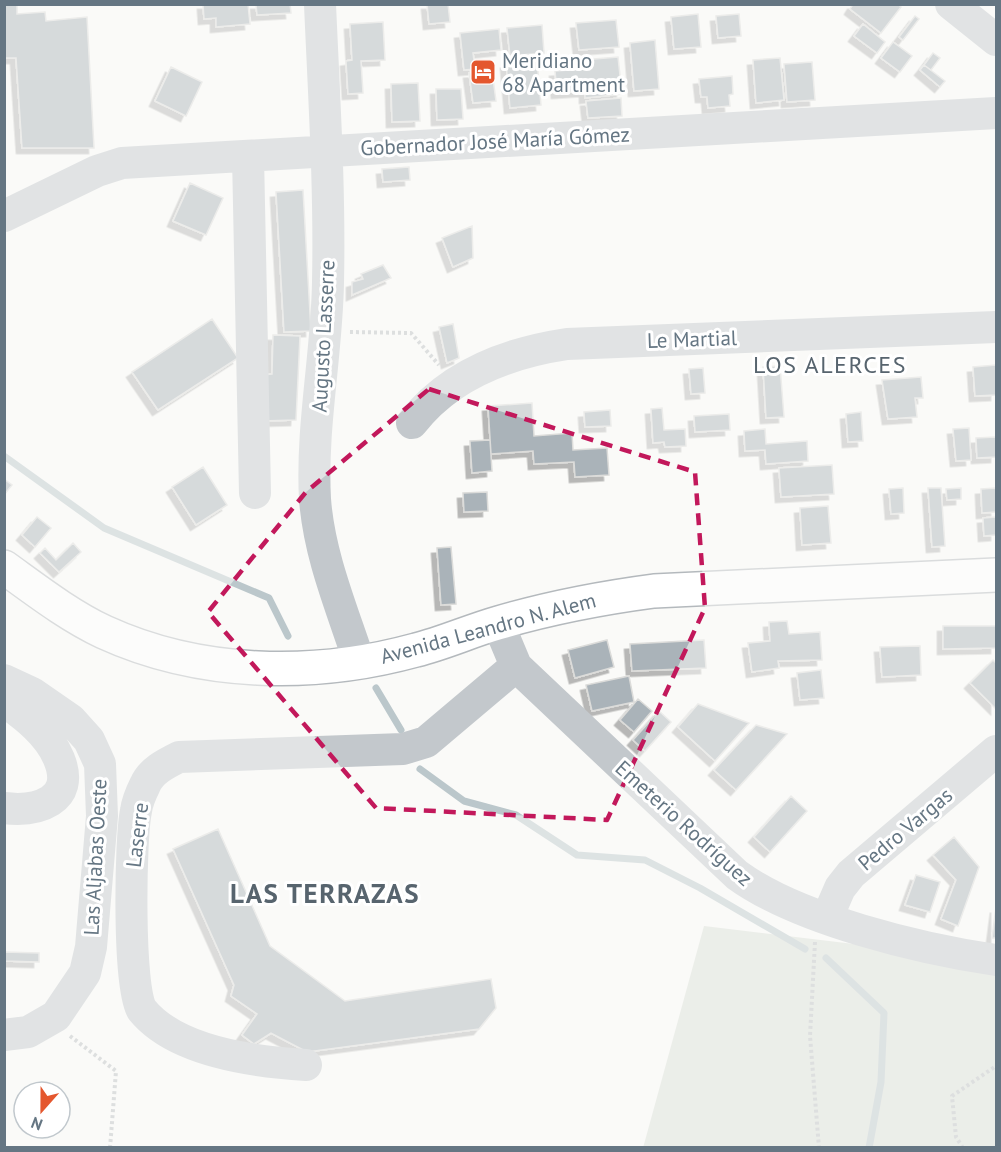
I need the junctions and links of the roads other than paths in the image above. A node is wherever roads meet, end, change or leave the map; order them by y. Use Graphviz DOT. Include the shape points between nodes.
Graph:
graph roads {
  1 [pos="320,4"];
  2 [pos="951,4"];
  3 [pos="996,40"];
  4 [pos="995,112"];
  5 [pos="327,150"];
  6 [pos="248,156"];
  7 [pos="4,216"];
  8 [pos="996,327"];
  9 [pos="412,423"];
  10 [pos="255,493"];
  11 [pos="4,567"];
  12 [pos="996,575"];
  13 [pos="498,623"];
  14 [pos="359,662"];
  15 [pos="516,666"];
  16 [pos="4,680"];
  17 [pos="4,701"];
  18 [pos="996,751"];
  19 [pos="4,808"];
  20 [pos="827,918"];
  21 [pos="996,960"];
  22 [pos="4,1035"];
  23 [pos="306,1065"];
  1 -- 5 [label="street, Augusto Lasserre"];
  2 -- 3 [label="street"];
  4 -- 5 [label="street, Gobernador José María Gómez"];
  5 -- 6 [label="street, Gobernador José María Gómez"];
  5 -- 14 [label="street, Augusto Lasserre" via="328,283 314,464 316,502 332,577"];
  6 -- 7 [label="street, Gobernador José María Gómez" via="122,163"];
  6 -- 10 [label="street"];
  8 -- 9 [label="street, Le Martial" via="567,344 528,350 480,368 426,405"];
  11 -- 14 [label="highway, Avenida Leandro N. Alem" via="51,601 103,631 158,653 213,665 264,669"];
  12 -- 13 [label="highway, Avenida Leandro N. Alem" via="654,591"];
  13 -- 14 [label="highway, Avenida Leandro N. Alem" via="415,651"];
  13 -- 15 [label="street, Emeterio Rodríguez"];
  15 -- 20 [label="street, Emeterio Rodríguez" via="737,875 783,903"];
  15 -- 23 [label="street, Laserre" via="426,742 403,750 179,757 161,766 146,783 136,811 132,858 134,986 141,1008 158,1024 216,1051 266,1063"];
  16 -- 22 [label="street, Las Aljabas Oeste" via="32,693 71,720 89,740 100,764 102,816 91,948 85,973 56,1016 28,1032"];
  17 -- 19 [label="street" via="42,733 59,759 62,775 60,789 42,807"];
  18 -- 20 [label="street, Pedro Vargas" via="851,874"];
  20 -- 21 [label="street, Emeterio Rodríguez"];
}
